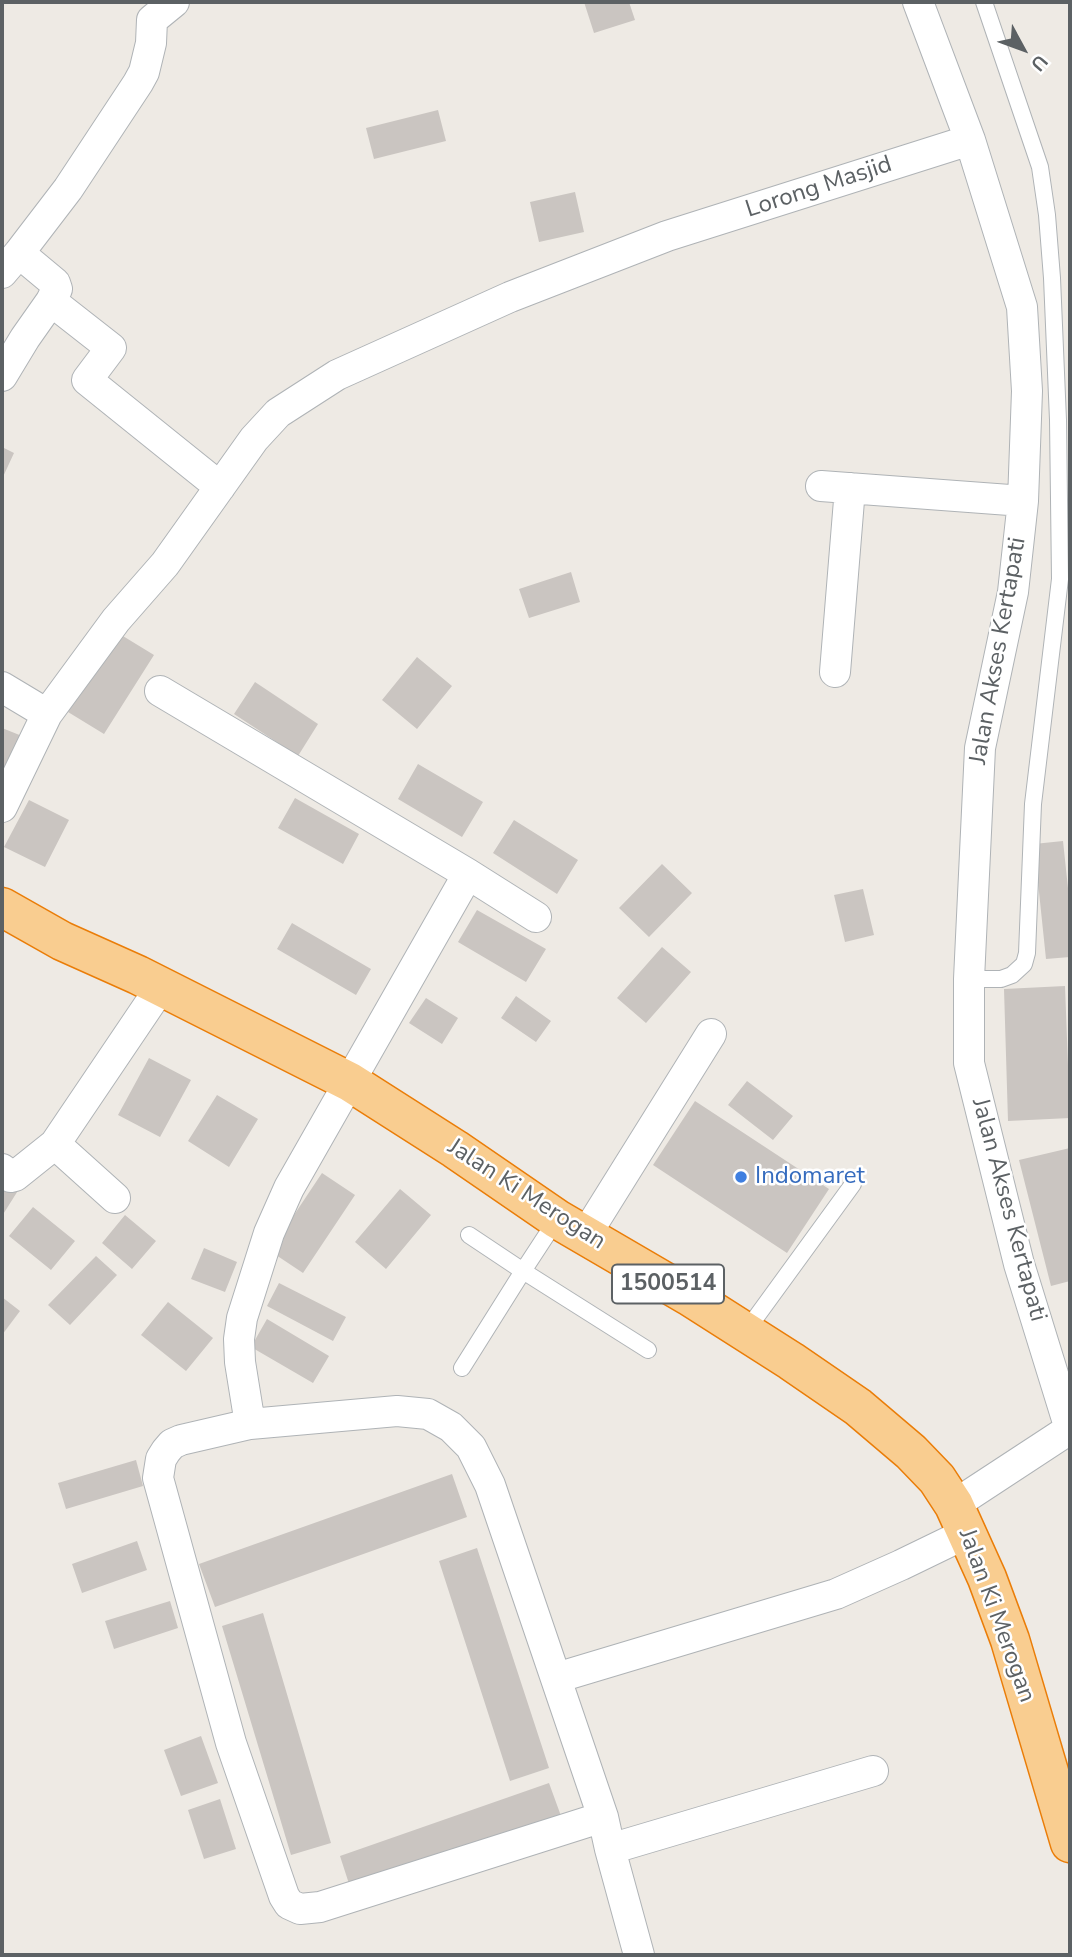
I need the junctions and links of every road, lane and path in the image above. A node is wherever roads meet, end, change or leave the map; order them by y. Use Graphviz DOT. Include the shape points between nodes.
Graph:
graph roads {
  1 [pos="174,2"];
  2 [pos="918,2"];
  3 [pos="984,2"];
  4 [pos="970,140"];
  5 [pos="11,263"];
  6 [pos="51,301"];
  7 [pos="2,376"];
  8 [pos="219,486"];
  9 [pos="1023,501"];
  10 [pos="835,672"];
  11 [pos="2,687"];
  12 [pos="160,691"];
  13 [pos="47,714"];
  14 [pos="2,807"];
  15 [pos="468,874"];
  16 [pos="2,907"];
  17 [pos="536,917"];
  18 [pos="2,923"];
  19 [pos="40,930"];
  20 [pos="970,979"];
  21 [pos="161,987"];
  22 [pos="711,1034"];
  23 [pos="350,1082"];
  24 [pos="55,1144"];
  25 [pos="2,1169"];
  26 [pos="853,1184"];
  27 [pos="116,1198"];
  28 [pos="571,1227"];
  29 [pos="469,1235"];
  30 [pos="523,1271"];
  31 [pos="746,1331"];
  32 [pos="648,1350"];
  33 [pos="462,1368"];
  34 [pos="250,1424"];
  35 [pos="1064,1433"];
  36 [pos="961,1519"];
  37 [pos="556,1678"];
  38 [pos="873,1771"];
  39 [pos="603,1816"];
  40 [pos="1070,1843"];
  41 [pos="610,1849"];
  42 [pos="639,1955"];
  1 -- 5 [label="street" via="152,20 149,52 138,83"];
  2 -- 4 [label="street, Jalan Akses Kertapati"];
  3 -- 20 [label="lane" via="1040,167 1047,215 1058,420 1060,579 1033,804 1027,953 1024,964 1012,975"];
  4 -- 8 [label="street, Lorong Masjid" via="667,236 510,297 337,375 278,413"];
  4 -- 9 [label="street, Jalan Akses Kertapati" via="1022,307 1027,391"];
  5 -- 6 [label="street" via="55,283"];
  6 -- 7 [label="street"];
  6 -- 8 [label="street" via="111,348 87,380"];
  8 -- 13 [label="street, Lorong Masjid"];
  9 -- 10 [label="street" via="836,487"];
  9 -- 20 [label="street, Jalan Akses Kertapati" via="1013,592 979,748"];
  11 -- 13 [label="street"];
  12 -- 15 [label="street"];
  13 -- 14 [label="street, Lorong Masjid"];
  15 -- 17 [label="street"];
  15 -- 23 [label="street"];
  16 -- 19 [label="highway, Jalan Ki Merogan / 1500514"];
  18 -- 19 [label="highway, Jalan Ki Merogan / 1500514"];
  19 -- 21 [label="highway, Jalan Ki Merogan / 1500514"];
  20 -- 35 [label="street, Jalan Akses Kertapati" via="969,1063"];
  21 -- 23 [label="highway, Jalan Ki Merogan / 1500514"];
  21 -- 24 [label="street"];
  22 -- 28 [label="street"];
  23 -- 28 [label="highway, Jalan Ki Merogan / 1500514"];
  23 -- 34 [label="street" via="289,1188 269,1233 242,1318 239,1350"];
  24 -- 25 [label="street" via="15,1176"];
  24 -- 27 [label="street"];
  26 -- 31 [label="lane"];
  28 -- 30 [label="lane"];
  28 -- 31 [label="highway, Jalan Ki Merogan / 1500514"];
  29 -- 30 [label="lane"];
  30 -- 32 [label="lane"];
  30 -- 33 [label="lane"];
  31 -- 36 [label="highway, Jalan Ki Merogan / 1500514" via="858,1407 911,1452 936,1479"];
  34 -- 37 [label="street" via="397,1410 428,1414 451,1427 471,1447 491,1485"];
  34 -- 39 [label="street" via="172,1444 161,1459 158,1478 231,1744 289,1904 300,1909 320,1907"];
  35 -- 36 [label="street, Jalan Akses Kertapati" via="1008,1469"];
  36 -- 37 [label="street, Jalan Akses Kertapati" via="901,1565 835,1594"];
  36 -- 40 [label="highway, Jalan Ki Merogan / 1500514" via="1010,1640"];
  37 -- 39 [label="street"];
  38 -- 41 [label="street"];
  39 -- 41 [label="street"];
  41 -- 42 [label="street"];
}
